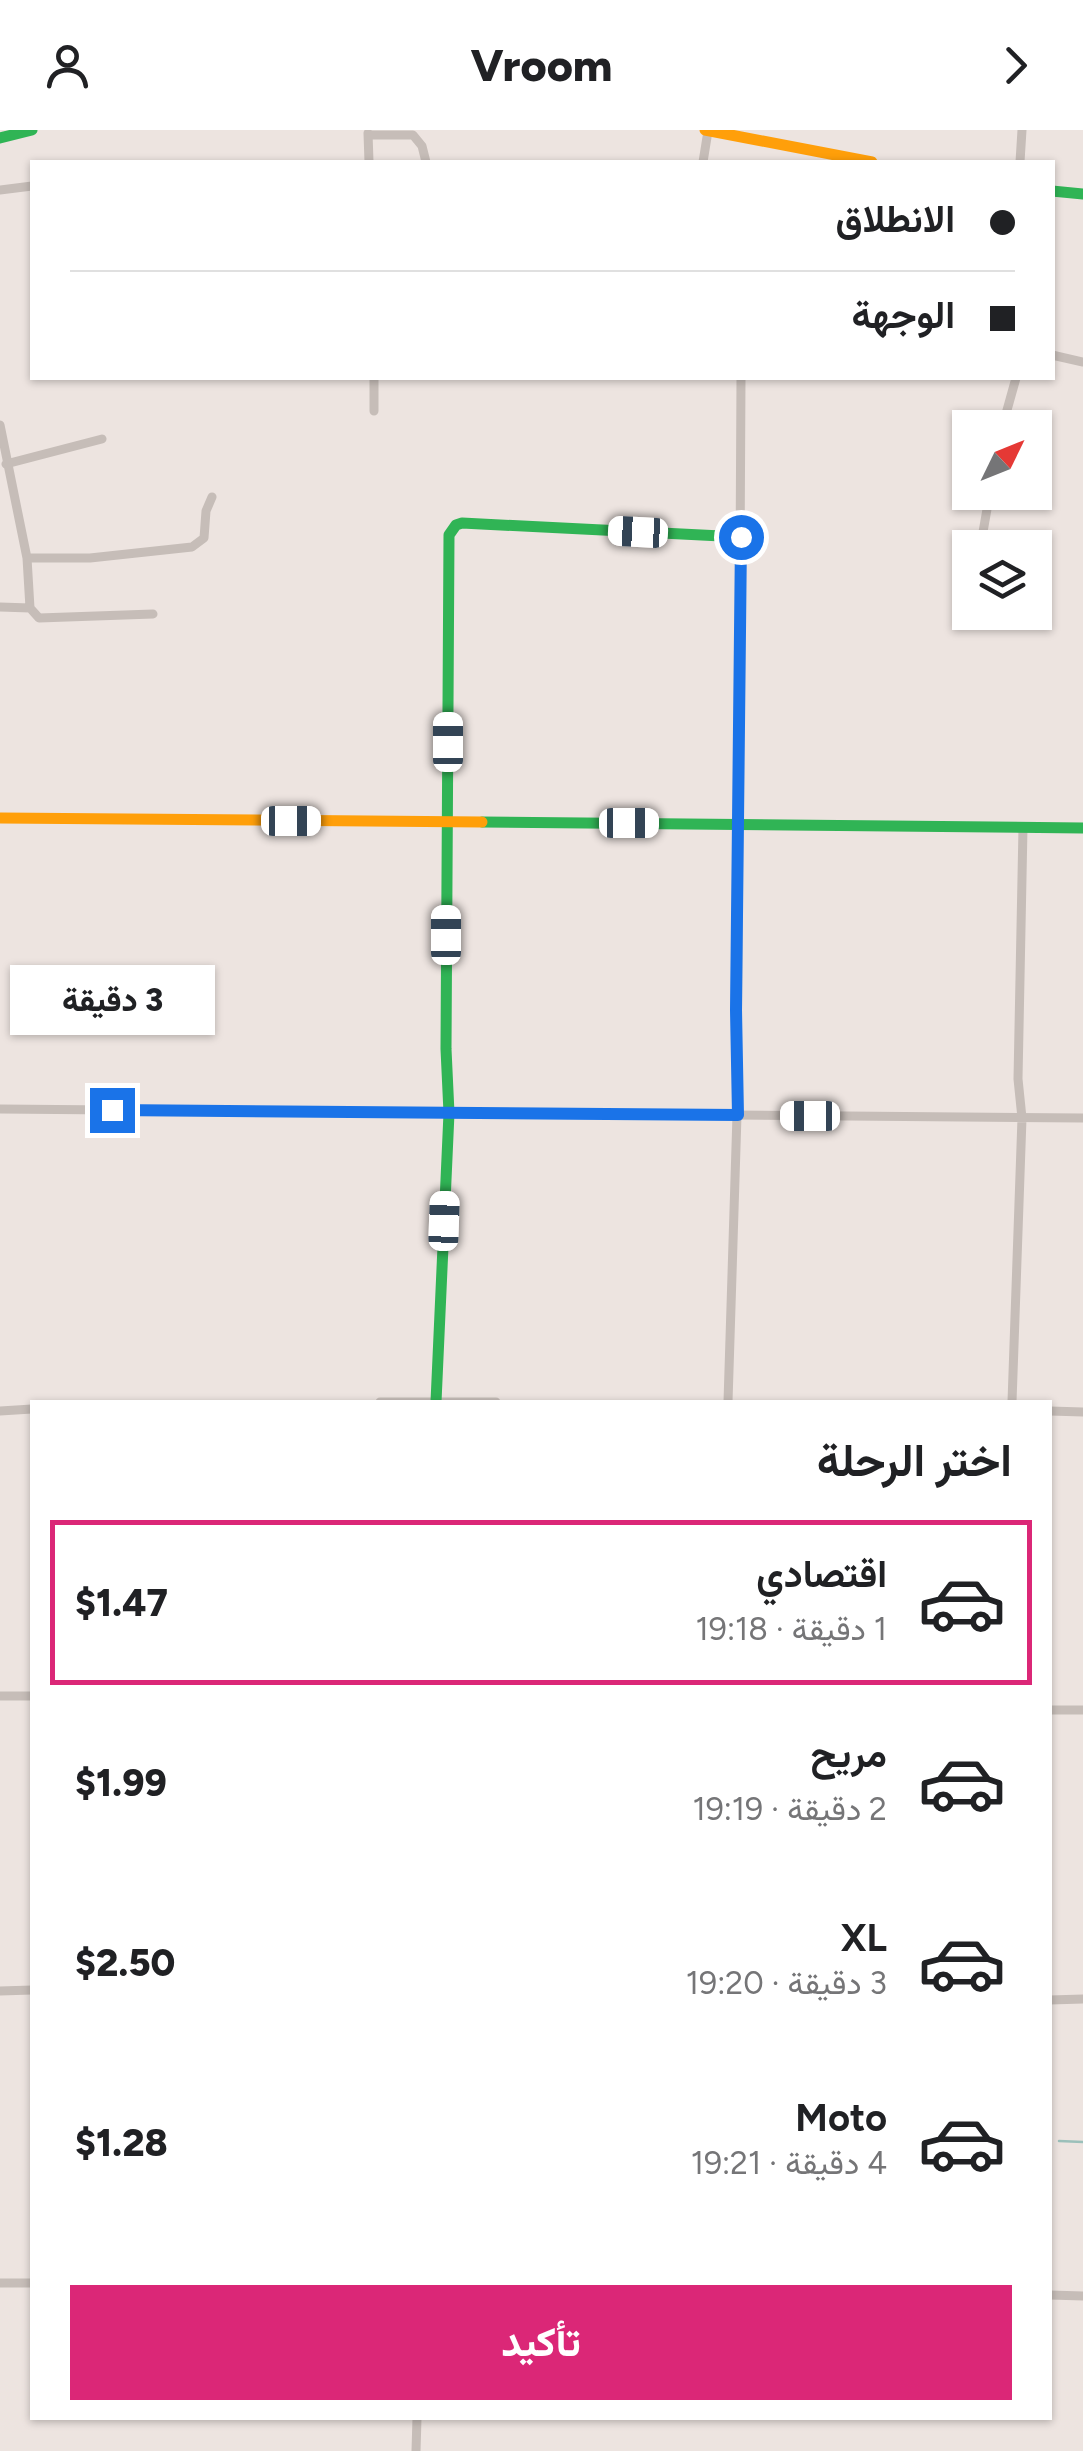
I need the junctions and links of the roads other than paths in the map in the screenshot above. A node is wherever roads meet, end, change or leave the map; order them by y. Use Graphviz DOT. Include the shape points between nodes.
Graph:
graph roads {
  1 [pos="32,130"];
  2 [pos="1022,130"];
  3 [pos="713,131"];
  4 [pos="368,133"];
  5 [pos="0,138"];
  6 [pos="370,160"];
  7 [pos="426,160"];
  8 [pos="704,160"];
  9 [pos="862,160"];
  10 [pos="1020,160"];
  11 [pos="30,186"];
  12 [pos="0,190"];
  13 [pos="1055,192"];
  14 [pos="1083,194"];
  15 [pos="1055,356"];
  16 [pos="1083,362"];
  17 [pos="374,380"];
  18 [pos="741,380"];
  19 [pos="1015,380"];
  20 [pos="1007,410"];
  21 [pos="374,411"];
  22 [pos="0,425"];
  23 [pos="102,439"];
  24 [pos="6,464"];
  25 [pos="212,497"];
  26 [pos="741,537"];
  27 [pos="27,558"];
  28 [pos="0,607"];
  29 [pos="30,608"];
  30 [pos="152,614"];
  31 [pos="0,818"];
  32 [pos="447,822"];
  33 [pos="739,824"];
  34 [pos="1023,827"];
  35 [pos="1083,828"];
  36 [pos="0,1109"];
  37 [pos="449,1114"];
  38 [pos="738,1115"];
  39 [pos="1022,1118"];
  40 [pos="1083,1118"];
  41 [pos="436,1400"];
  42 [pos="728,1400"];
  43 [pos="1012,1400"];
  44 [pos="30,1409"];
  45 [pos="0,1411"];
  46 [pos="1052,1412"];
  47 [pos="1083,1412"];
  48 [pos="0,1696"];
  49 [pos="30,1696"];
  50 [pos="1052,1710"];
  51 [pos="1083,1710"];
  52 [pos="30,1990"];
  53 [pos="0,1991"];
  54 [pos="1052,2000"];
  55 [pos="1083,2000"];
  56 [pos="30,2283"];
  57 [pos="0,2284"];
  58 [pos="1052,2296"];
  59 [pos="1083,2296"];
  60 [pos="416,2420"];
  61 [pos="416,2451"];
  1 -- 5 [label="street"];
  2 -- 10 [label="street"];
  3 -- 8 [label="street"];
  3 -- 9 [label="street"];
  4 -- 6 [label="street"];
  4 -- 7 [label="street" via="413,136"];
  11 -- 12 [label="street"];
  13 -- 14 [label="street"];
  15 -- 16 [label="street"];
  17 -- 21 [label="street"];
  18 -- 26 [label="street"];
  19 -- 20 [label="street"];
  22 -- 24 [label="street"];
  23 -- 24 [label="street"];
  24 -- 27 [label="street"];
  25 -- 27 [label="street" via="197,545"];
  26 -- 32 [label="street" via="456,525 450,535"];
  26 -- 33 [label="street"];
  27 -- 29 [label="street"];
  28 -- 29 [label="street"];
  29 -- 30 [label="street" via="39,618"];
  31 -- 32 [label="street"];
  32 -- 33 [label="street"];
  32 -- 37 [label="street"];
  33 -- 34 [label="street"];
  33 -- 38 [label="street"];
  34 -- 35 [label="street"];
  34 -- 39 [label="street"];
  36 -- 37 [label="street"];
  37 -- 38 [label="street"];
  37 -- 41 [label="street"];
  38 -- 39 [label="street"];
  38 -- 42 [label="street"];
  39 -- 40 [label="street"];
  39 -- 43 [label="street"];
  44 -- 45 [label="street"];
  46 -- 47 [label="street"];
  48 -- 49 [label="street"];
  50 -- 51 [label="street"];
  52 -- 53 [label="street"];
  54 -- 55 [label="street"];
  56 -- 57 [label="street"];
  58 -- 59 [label="street"];
  60 -- 61 [label="street"];
}
